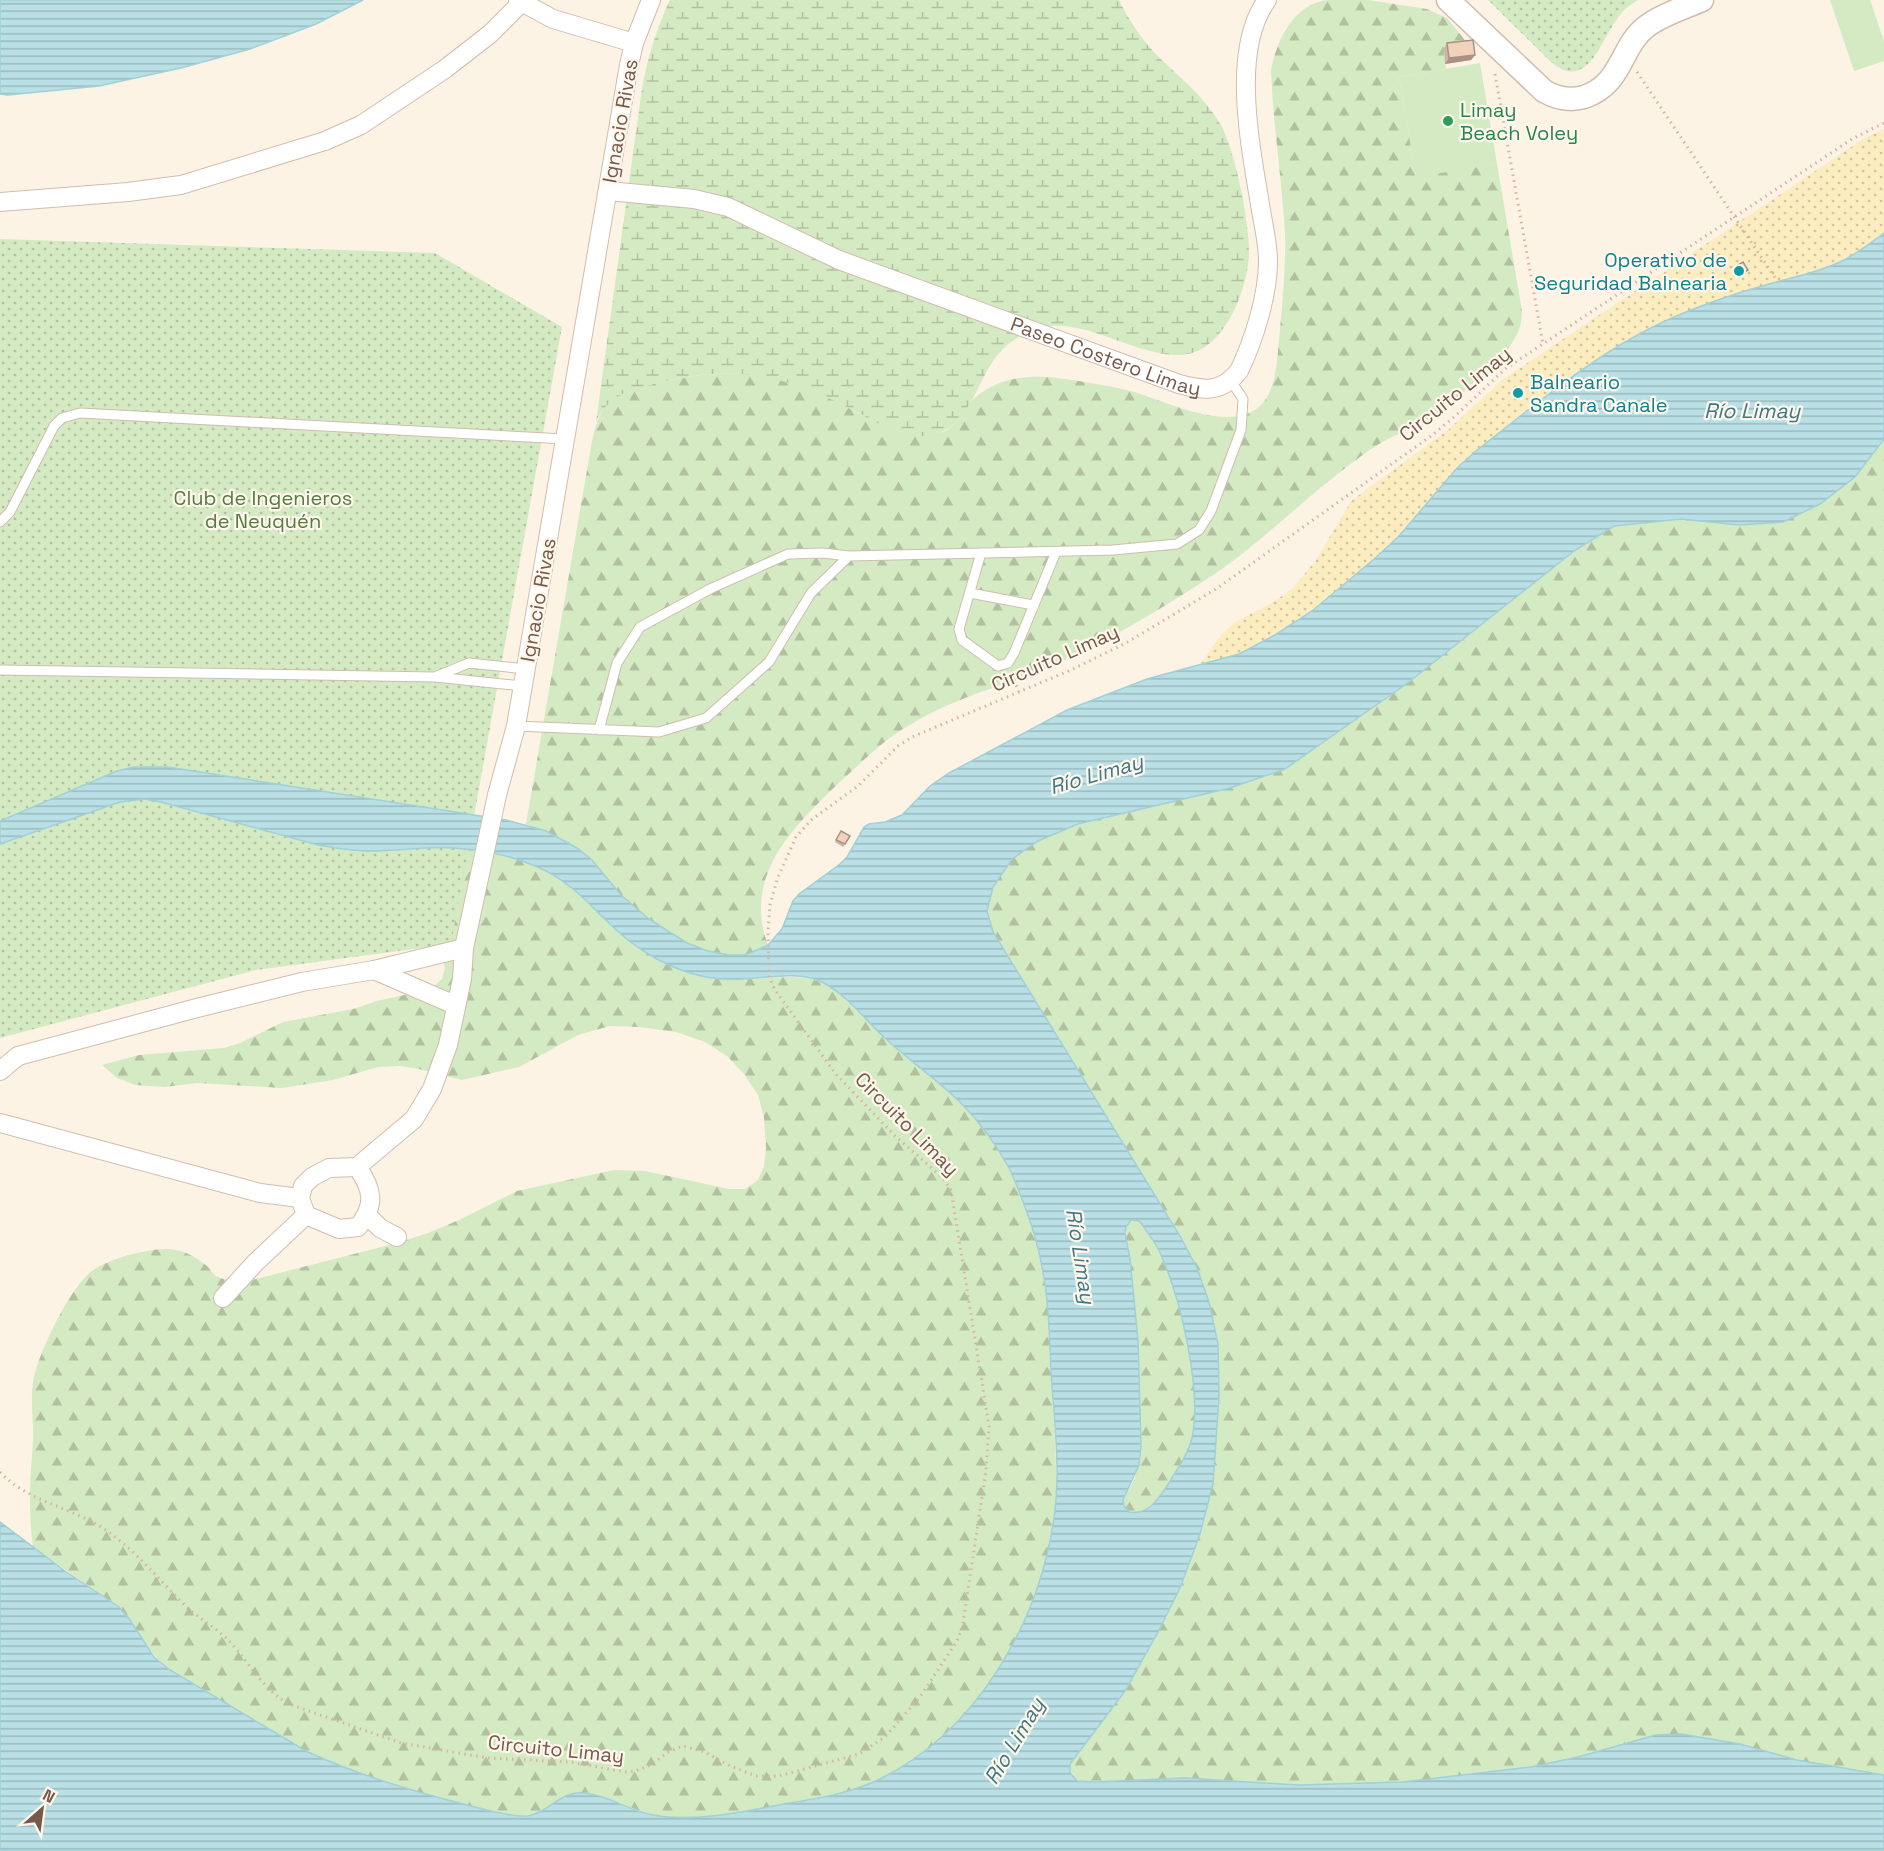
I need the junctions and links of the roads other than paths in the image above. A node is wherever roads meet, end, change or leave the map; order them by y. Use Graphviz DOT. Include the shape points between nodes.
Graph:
graph roads {
  1 [pos="651,0"];
  2 [pos="1267,0"];
  3 [pos="1449,0"];
  4 [pos="1470,0"];
  5 [pos="1665,0"];
  6 [pos="1702,0"];
  7 [pos="519,1"];
  8 [pos="634,43"];
  9 [pos="0,189"];
  10 [pos="608,191"];
  11 [pos="0,202"];
  12 [pos="1232,381"];
  13 [pos="565,439"];
  14 [pos="0,522"];
  15 [pos="1056,552"];
  16 [pos="981,553"];
  17 [pos="849,556"];
  18 [pos="970,593"];
  19 [pos="1033,604"];
  20 [pos="0,670"];
  21 [pos="435,677"];
  22 [pos="524,678"];
  23 [pos="516,726"];
  24 [pos="600,730"];
  25 [pos="464,948"];
  26 [pos="374,970"];
  27 [pos="455,1005"];
  28 [pos="0,1071"];
  29 [pos="0,1123"];
  30 [pos="357,1167"];
  31 [pos="303,1207"];
  32 [pos="368,1215"];
  33 [pos="397,1237"];
  34 [pos="223,1298"];
  1 -- 8 [label="street, Ignacio Rivas"];
  2 -- 12 [label="street, Paseo Costero Limay" via="1251,36 1247,95 1267,250 1267,278 1244,362"];
  3 -- 6 [label="street" via="1544,91 1571,99 1586,96 1606,84 1647,26"];
  4 -- 5 [label="street" via="1549,76 1573,84 1599,70 1636,15"];
  7 -- 8 [label="street" via="553,19"];
  7 -- 9 [label="street" via="422,73 338,124 184,172 109,183"];
  7 -- 11 [label="street" via="490,34 445,69 361,124 325,141 181,185"];
  8 -- 10 [label="street, Ignacio Rivas"];
  10 -- 12 [label="street, Paseo Costero Limay" via="694,199 728,207 839,260 1179,384 1211,390"];
  10 -- 13 [label="street, Ignacio Rivas"];
  12 -- 15 [label="lane" via="1243,399 1241,430 1211,511 1199,530 1177,544"];
  13 -- 14 [label="lane" via="80,413 62,418 54,426 10,512"];
  13 -- 22 [label="street, Ignacio Rivas"];
  15 -- 16 [label="lane"];
  15 -- 19 [label="lane"];
  16 -- 17 [label="lane"];
  16 -- 18 [label="lane"];
  17 -- 24 [label="lane" via="812,593 769,662 706,718 659,732"];
  17 -- 24 [label="lane" via="788,554 712,588 640,627 617,663"];
  18 -- 19 [label="lane"];
  18 -- 19 [label="lane" via="959,629 962,640 998,666 1008,663"];
  20 -- 21 [label="lane"];
  21 -- 22 [label="lane"];
  21 -- 22 [label="lane" via="469,663"];
  22 -- 23 [label="street, Ignacio Rivas"];
  23 -- 24 [label="lane"];
  23 -- 25 [label="street, Ignacio Rivas"];
  25 -- 26 [label="street"];
  25 -- 27 [label="street, Ignacio Rivas"];
  26 -- 27 [label="street"];
  26 -- 28 [label="street" via="302,982 18,1056"];
  27 -- 30 [label="street, Ignacio Rivas" via="448,1045 432,1089 414,1119"];
  29 -- 31 [label="street"];
  30 -- 31 [label="street" via="328,1168 312,1177 303,1186"];
  30 -- 32 [label="street" via="372,1199"];
  31 -- 32 [label="street" via="339,1229 358,1227"];
  31 -- 34 [label="street"];
  32 -- 33 [label="street" via="380,1228"];
}
